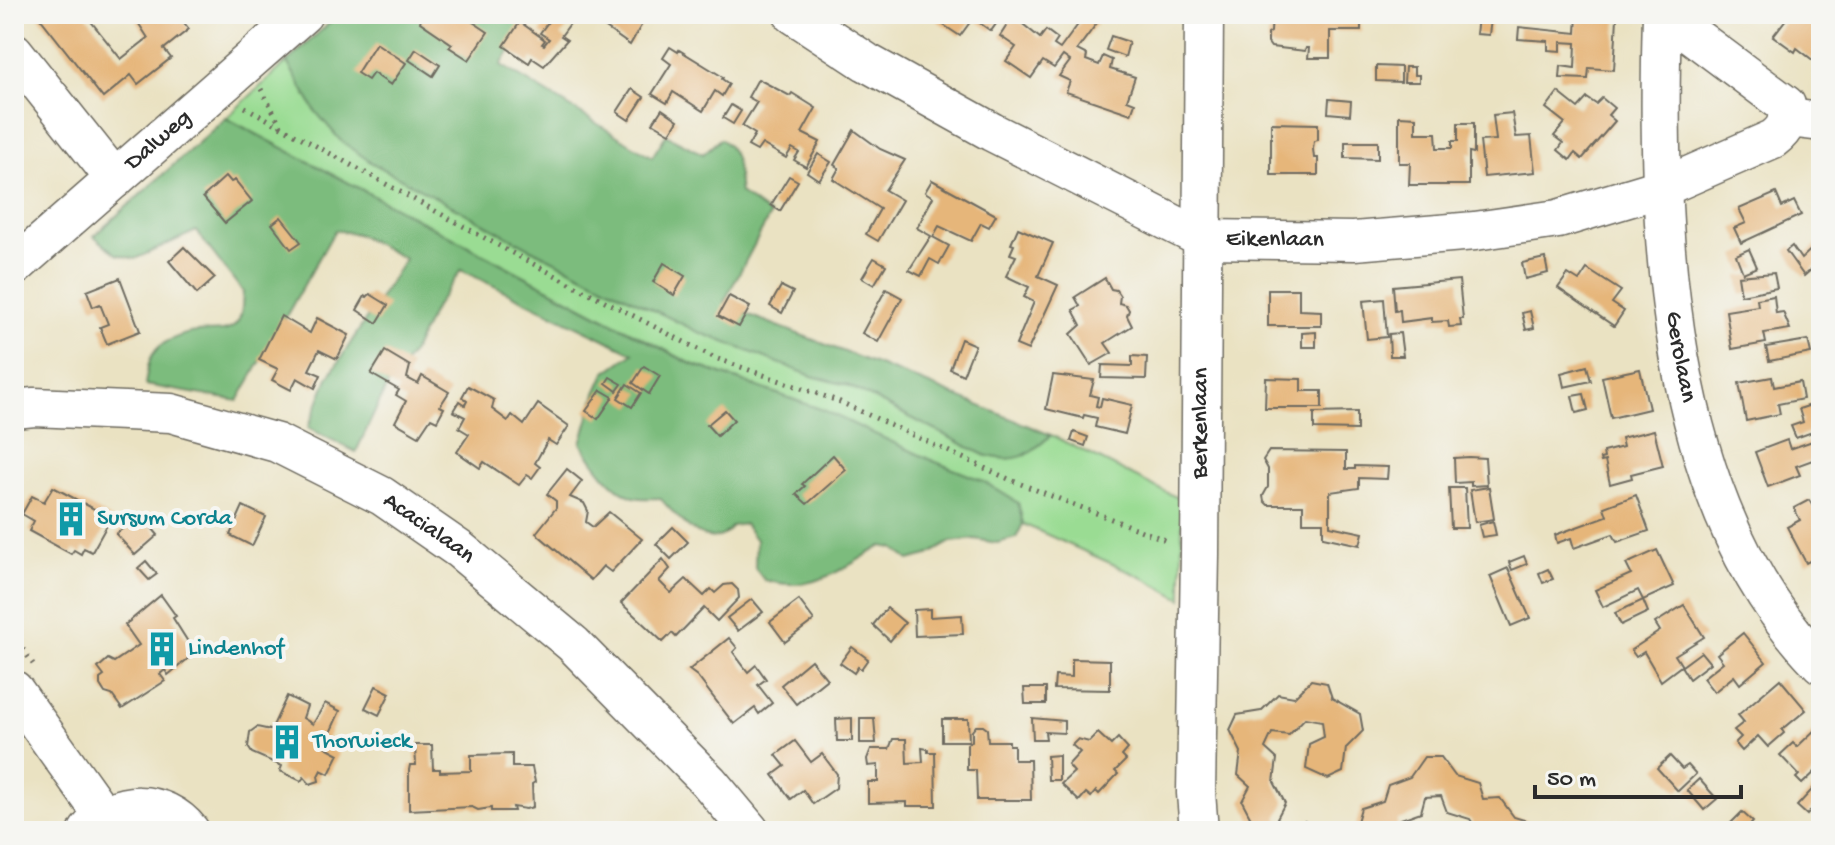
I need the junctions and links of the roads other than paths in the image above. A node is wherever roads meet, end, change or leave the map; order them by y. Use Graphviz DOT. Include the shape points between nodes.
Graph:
graph roads {
  1 [pos="303,14"];
  2 [pos="793,14"];
  3 [pos="1204,14"];
  4 [pos="1663,14"];
  5 [pos="14,52"];
  6 [pos="1805,120"];
  7 [pos="115,179"];
  8 [pos="1661,188"];
  9 [pos="1203,239"];
  10 [pos="14,267"];
  11 [pos="14,409"];
  12 [pos="1821,664"];
  13 [pos="14,690"];
  14 [pos="96,823"];
  15 [pos="190,831"];
  16 [pos="750,831"];
  17 [pos="1199,831"];
  1 -- 7 [label="street, Dalweg"];
  2 -- 9 [label="street, Eikenlaan" via="978,124"];
  3 -- 9 [label="street, Berkenlaan"];
  4 -- 6 [label="street, Eikenlaan"];
  4 -- 8 [label="street, Gerolaan"];
  5 -- 7 [label="street"];
  6 -- 8 [label="street, Eikenlaan"];
  7 -- 10 [label="street, Dalweg"];
  8 -- 9 [label="street, Eikenlaan" via="1558,219 1475,231 1354,241"];
  8 -- 12 [label="street, Gerolaan" via="1676,333 1715,495 1755,576"];
  9 -- 17 [label="street, Berkenlaan"];
  11 -- 16 [label="street, Acacialaan" via="171,413 277,443 382,496 460,550 573,644"];
  13 -- 14 [label="street"];
  14 -- 15 [label="street" via="139,805 171,814"];
}
